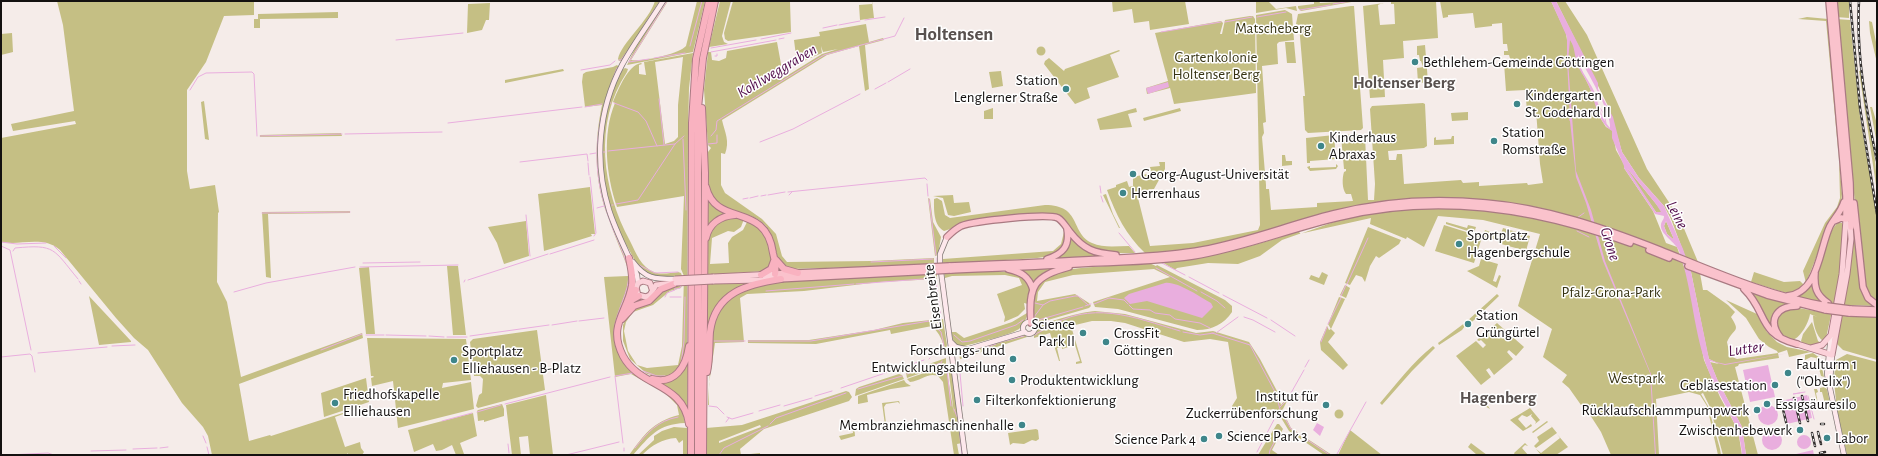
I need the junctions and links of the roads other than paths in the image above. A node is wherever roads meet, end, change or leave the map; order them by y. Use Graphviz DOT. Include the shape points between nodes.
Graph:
graph roads {
  1 [pos="663,1"];
  2 [pos="709,1"];
  3 [pos="716,1"];
  4 [pos="1829,1"];
  5 [pos="1834,1"];
  6 [pos="700,81"];
  7 [pos="704,174"];
  8 [pos="1850,183"];
  9 [pos="1846,196"];
  10 [pos="739,215"];
  11 [pos="1834,221"];
  12 [pos="1577,223"];
  13 [pos="1848,223"];
  14 [pos="1303,227"];
  15 [pos="1067,229"];
  16 [pos="1828,232"];
  17 [pos="1270,233"];
  18 [pos="947,237"];
  19 [pos="704,245"];
  20 [pos="774,257"];
  21 [pos="1135,257"];
  22 [pos="1164,257"];
  23 [pos="631,260"];
  24 [pos="1038,262"];
  25 [pos="1083,264"];
  26 [pos="950,268"];
  27 [pos="1000,268"];
  28 [pos="931,269"];
  29 [pos="1815,269"];
  30 [pos="798,273"];
  31 [pos="775,274"];
  32 [pos="762,277"];
  33 [pos="781,279"];
  34 [pos="1729,280"];
  35 [pos="675,281"];
  36 [pos="641,282"];
  37 [pos="650,283"];
  38 [pos="1741,286"];
  39 [pos="652,289"];
  40 [pos="1033,291"];
  41 [pos="638,293"];
  42 [pos="1783,296"];
  43 [pos="1805,304"];
  44 [pos="1877,305"];
  45 [pos="625,306"];
  46 [pos="1827,306"];
  47 [pos="1877,310"];
  48 [pos="1849,311"];
  49 [pos="1877,314"];
  50 [pos="622,319"];
  51 [pos="1029,322"];
  52 [pos="692,329"];
  53 [pos="1024,331"];
  54 [pos="1831,336"];
  55 [pos="1782,340"];
  56 [pos="951,342"];
  57 [pos="1797,344"];
  58 [pos="1814,347"];
  59 [pos="967,350"];
  60 [pos="1830,352"];
  61 [pos="952,354"];
  62 [pos="704,389"];
  63 [pos="691,442"];
  64 [pos="691,455"];
  65 [pos="698,455"];
  66 [pos="703,455"];
  67 [pos="965,455"];
  68 [pos="1844,455"];
  1 -- 23 [label="main road" via="623,64 609,95 602,122 602,179 610,212"];
  2 -- 52 [label="highway" via="696,59 692,123"];
  3 -- 6 [label="highway" via="705,44"];
  4 -- 9 [label="highway"];
  5 -- 8 [label="highway"];
  6 -- 7 [label="highway"];
  6 -- 65 [label="highway"];
  7 -- 10 [label="highway" via="708,192 715,204"];
  7 -- 19 [label="highway"];
  8 -- 13 [label="highway"];
  8 -- 44 [label="highway" via="1863,287 1868,298"];
  9 -- 11 [label="highway"];
  9 -- 13 [label="highway"];
  10 -- 19 [label="highway" via="725,216 716,221 709,229"];
  10 -- 20 [label="highway" via="751,218 764,229 771,241"];
  11 -- 13 [label="highway" via="1841,218"];
  11 -- 16 [label="highway"];
  12 -- 14 [label="highway" via="1510,210 1442,205 1366,211"];
  12 -- 17 [label="highway" via="1534,210 1500,204 1422,201 1348,211"];
  12 -- 34 [label="highway" via="1625,237"];
  13 -- 16 [label="highway" via="1838,221"];
  13 -- 54 [label="main road"];
  13 -- 60 [label="main road" via="1847,274"];
  14 -- 17 [label="highway"];
  14 -- 22 [label="highway" via="1229,248"];
  15 -- 18 [label="highway" via="1058,219 1044,216 966,225 954,230"];
  15 -- 21 [label="highway" via="1091,251"];
  15 -- 24 [label="highway" via="1068,241 1062,253"];
  16 -- 29 [label="highway"];
  17 -- 22 [label="highway"];
  18 -- 56 [label="main road, Eisenbreite" via="940,258"];
  19 -- 62 [label="highway"];
  20 -- 30 [label="highway" via="781,267"];
  20 -- 31 [label="highway"];
  20 -- 32 [label="highway" via="771,269"];
  21 -- 22 [label="highway"];
  21 -- 24 [label="highway"];
  22 -- 25 [label="highway"];
  23 -- 35 [label="main road" via="648,276"];
  23 -- 36 [label="main road"];
  23 -- 45 [label="highway" via="632,285"];
  24 -- 26 [label="highway"];
  25 -- 27 [label="highway"];
  25 -- 40 [label="highway" via="1044,275 1036,282"];
  26 -- 27 [label="highway"];
  26 -- 28 [label="highway, bridge"];
  27 -- 40 [label="highway" via="1024,275 1030,281"];
  28 -- 30 [label="highway"];
  28 -- 33 [label="highway"];
  29 -- 42 [label="highway" via="1801,292"];
  29 -- 46 [label="highway" via="1815,290"];
  30 -- 31 [label="highway"];
  31 -- 32 [label="main road"];
  32 -- 33 [label="highway"];
  32 -- 35 [label="main road, bridge"];
  33 -- 62 [label="highway" via="741,288 718,309 711,328"];
  34 -- 38 [label="highway"];
  34 -- 42 [label="highway"];
  35 -- 37 [label="main road"];
  35 -- 39 [label="main road" via="659,284"];
  35 -- 50 [label="highway" via="661,289 649,301 634,306"];
  36 -- 37 [label="main road"];
  36 -- 41 [label="main road"];
  37 -- 39 [label="main road"];
  38 -- 43 [label="highway"];
  38 -- 55 [label="highway" via="1753,299 1769,329"];
  39 -- 41 [label="main road" via="647,296"];
  40 -- 51 [label="highway"];
  41 -- 45 [label="highway"];
  41 -- 50 [label="highway" via="630,302"];
  42 -- 43 [label="highway"];
  43 -- 46 [label="highway"];
  43 -- 55 [label="highway" via="1787,306 1776,314 1775,327"];
  45 -- 63 [label="highway" via="618,328 618,343 623,355 636,372 666,389 679,400 687,415"];
  46 -- 48 [label="highway, bridge"];
  46 -- 48 [label="highway, bridge"];
  47 -- 48 [label="highway"];
  48 -- 49 [label="highway"];
  50 -- 52 [label="highway" via="621,343 628,359 642,374 660,381 671,379 682,369"];
  51 -- 53 [label="main road" via="1024,325"];
  51 -- 53 [label="main road" via="1035,327 1034,331 1030,334"];
  52 -- 63 [label="highway"];
  53 -- 59 [label="main road"];
  54 -- 58 [label="main road" via="1824,343"];
  54 -- 60 [label="main road"];
  55 -- 57 [label="highway"];
  56 -- 59 [label="main road" via="958,348"];
  56 -- 61 [label="main road, Eisenbreite"];
  57 -- 58 [label="main road"];
  58 -- 60 [label="main road"];
  59 -- 61 [label="main road"];
  60 -- 68 [label="main road" via="1829,383"];
  61 -- 67 [label="main road, Eisenbreite"];
  62 -- 66 [label="highway"];
  63 -- 64 [label="highway"];
}
